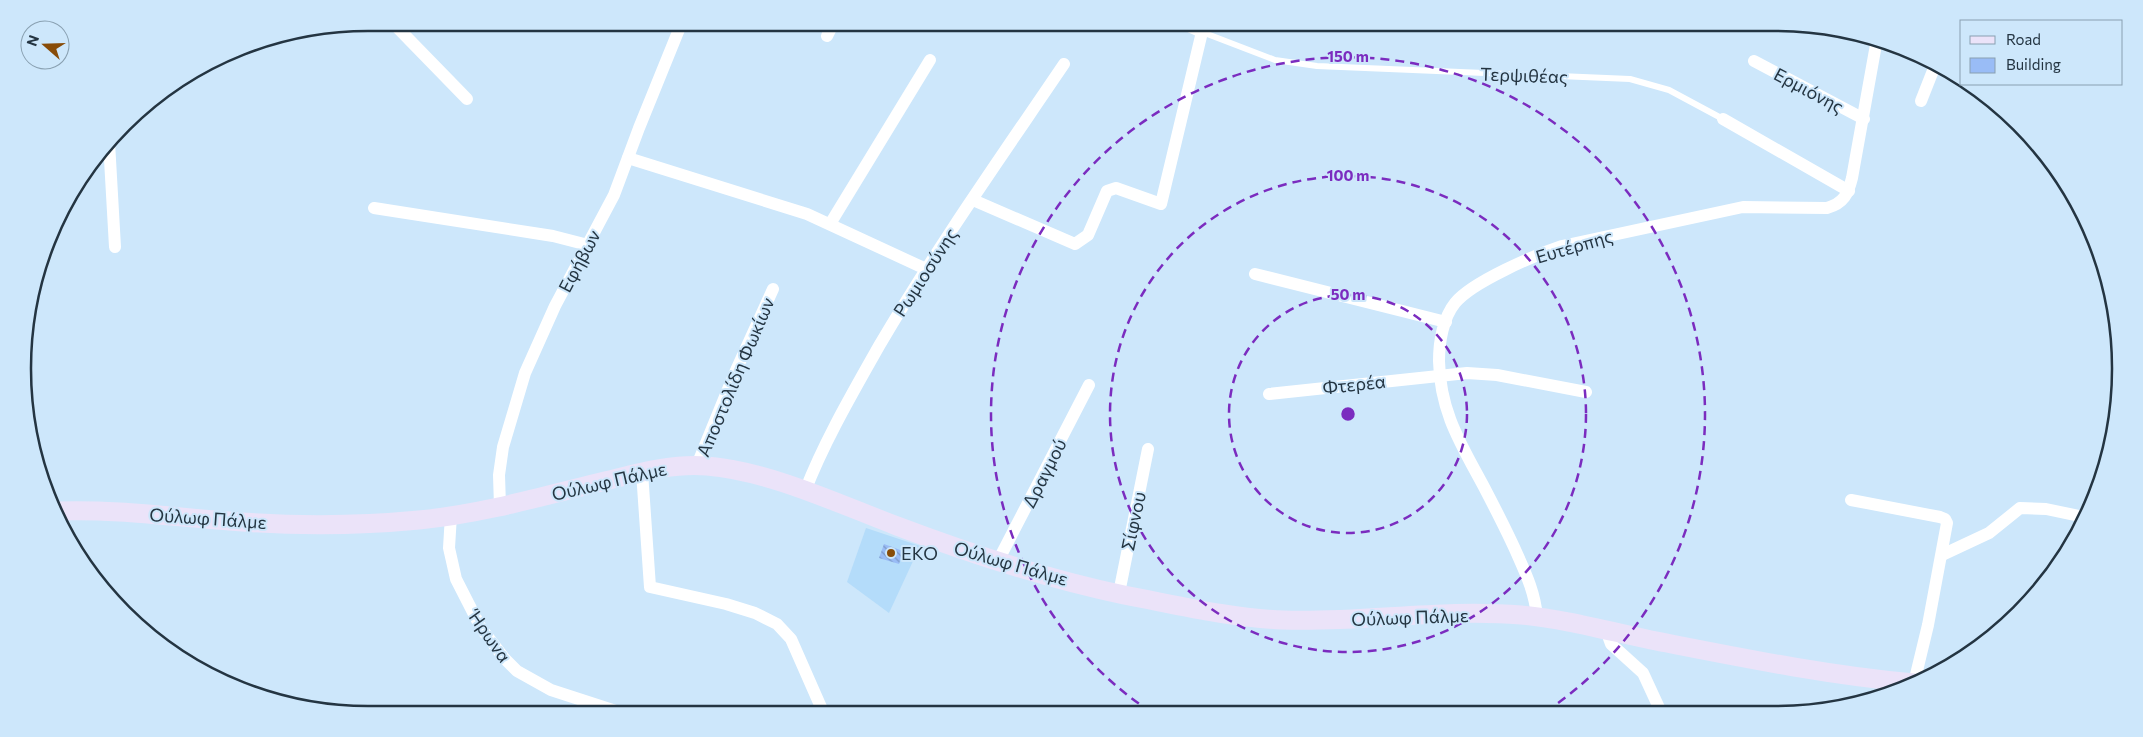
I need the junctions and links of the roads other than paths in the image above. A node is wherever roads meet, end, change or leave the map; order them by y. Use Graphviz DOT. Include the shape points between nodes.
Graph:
graph roads {
  1 [pos="401,31"];
  2 [pos="678,31"];
  3 [pos="830,31"];
  4 [pos="1202,32"];
  5 [pos="827,36"];
  6 [pos="1877,47"];
  7 [pos="930,60"];
  8 [pos="1754,61"];
  9 [pos="1064,64"];
  10 [pos="1933,71"];
  11 [pos="467,99"];
  12 [pos="1921,101"];
  13 [pos="1723,118"];
  14 [pos="1864,120"];
  15 [pos="110,153"];
  16 [pos="628,158"];
  17 [pos="1848,191"];
  18 [pos="973,200"];
  19 [pos="374,208"];
  20 [pos="830,224"];
  21 [pos="588,245"];
  22 [pos="115,247"];
  23 [pos="926,269"];
  24 [pos="1255,274"];
  25 [pos="773,289"];
  26 [pos="1446,322"];
  27 [pos="1440,375"];
  28 [pos="1089,385"];
  29 [pos="1586,392"];
  30 [pos="1269,394"];
  31 [pos="1148,449"];
  32 [pos="697,465"];
  33 [pos="642,472"];
  34 [pos="805,491"];
  35 [pos="1851,500"];
  36 [pos="500,506"];
  37 [pos="63,511"];
  38 [pos="451,515"];
  39 [pos="2078,516"];
  40 [pos="1942,555"];
  41 [pos="998,562"];
  42 [pos="1118,593"];
  43 [pos="1537,617"];
  44 [pos="1606,630"];
  45 [pos="1916,675"];
  46 [pos="1899,682"];
  47 [pos="600,706"];
  48 [pos="821,706"];
  49 [pos="1658,706"];
  1 -- 11 [label="street"];
  2 -- 16 [label="street, Εφήβων"];
  3 -- 5 [label="street"];
  4 -- 13 [label="lane, Τερψιθέας" via="1275,60 1317,66 1630,79 1669,90"];
  4 -- 18 [label="street" via="1161,204 1116,188 1107,191 1088,235 1075,244"];
  6 -- 14 [label="street"];
  7 -- 20 [label="street"];
  8 -- 14 [label="street, Ερμιόνης"];
  9 -- 18 [label="street, Ρωμιοσύνης"];
  10 -- 12 [label="street"];
  13 -- 17 [label="street, Τερψιθέας"];
  14 -- 17 [label="street"];
  15 -- 22 [label="street"];
  16 -- 20 [label="street"];
  16 -- 21 [label="street, Εφήβων" via="614,195"];
  17 -- 26 [label="street, Ευτέρπης" via="1840,203 1827,208 1743,207 1550,250 1471,290 1456,302"];
  18 -- 23 [label="street, Ρωμιοσύνης"];
  19 -- 21 [label="street" via="553,236"];
  20 -- 23 [label="street"];
  21 -- 36 [label="street, Εφήβων" via="541,336 512,410 502,447"];
  23 -- 34 [label="street, Ρωμιοσύνης" via="838,418"];
  24 -- 26 [label="street"];
  25 -- 32 [label="street, Αποστολίδη Φωκίων"];
  26 -- 27 [label="street, Ευτέρπης" via="1440,344"];
  27 -- 29 [label="street, Φτερέα" via="1482,373"];
  27 -- 30 [label="street, Φτερέα"];
  27 -- 43 [label="street, Ευτέρπης" via="1442,395 1454,432 1515,550 1533,592"];
  28 -- 41 [label="street, Δραγμού"];
  31 -- 42 [label="street, Σίφνου"];
  32 -- 33 [label="street, Ούλωφ Πάλμε"];
  32 -- 34 [label="street, Ούλωφ Πάλμε" via="738,471"];
  33 -- 36 [label="street, Ούλωφ Πάλμε"];
  33 -- 48 [label="street" via="650,587 726,604 781,626 796,648"];
  34 -- 41 [label="street, Ούλωφ Πάλμε"];
  35 -- 40 [label="street" via="1945,519 1948,528"];
  36 -- 38 [label="street, Ούλωφ Πάλμε"];
  37 -- 38 [label="street, Ούλωφ Πάλμε" via="130,512 288,524 397,522"];
  38 -- 47 [label="street, Ήρωνα" via="450,553 456,578 481,628 504,658 517,671 551,690"];
  39 -- 40 [label="street" via="2020,508 1988,533"];
  40 -- 45 [label="street"];
  41 -- 42 [label="street, Ούλωφ Πάλμε"];
  42 -- 43 [label="street, Ούλωφ Πάλμε" via="1207,611 1286,620 1466,614"];
  43 -- 44 [label="street, Ούλωφ Πάλμε"];
  44 -- 46 [label="street, Ούλωφ Πάλμε" via="1802,669"];
  44 -- 49 [label="street" via="1611,644 1643,673"];
}
